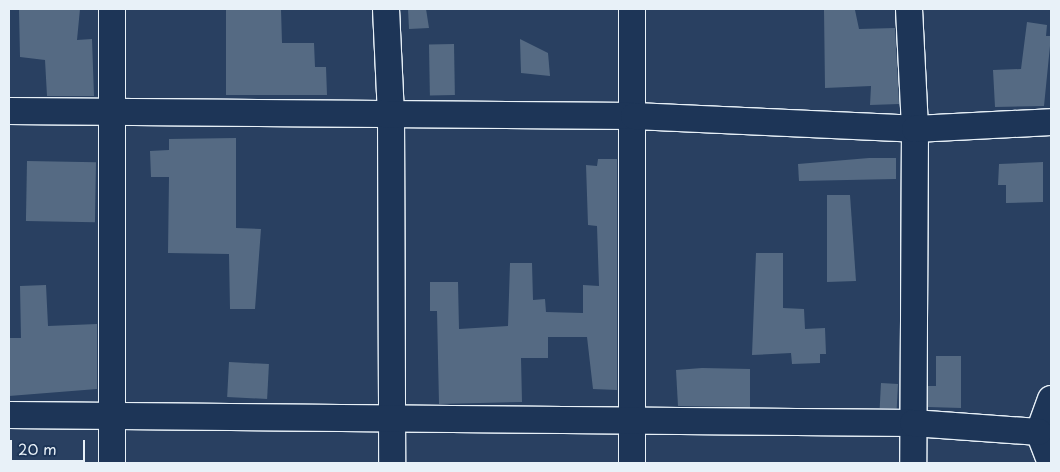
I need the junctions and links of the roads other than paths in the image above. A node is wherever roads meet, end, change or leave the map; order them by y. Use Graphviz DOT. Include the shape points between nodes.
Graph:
graph roads {
  1 [pos="112,9"];
  2 [pos="386,9"];
  3 [pos="632,9"];
  4 [pos="909,9"];
  5 [pos="9,111"];
  6 [pos="115,112"];
  7 [pos="391,114"];
  8 [pos="634,116"];
  9 [pos="1051,122"];
  10 [pos="915,129"];
  11 [pos="1051,399"];
  12 [pos="9,414"];
  13 [pos="112,416"];
  14 [pos="391,419"];
  15 [pos="632,421"];
  16 [pos="913,424"];
  17 [pos="1039,432"];
  18 [pos="112,463"];
  19 [pos="392,463"];
  20 [pos="632,463"];
  21 [pos="913,463"];
  22 [pos="1051,463"];
  1 -- 6 [label="street"];
  2 -- 7 [label="street"];
  3 -- 8 [label="street"];
  4 -- 10 [label="street"];
  5 -- 6 [label="street"];
  6 -- 7 [label="street"];
  6 -- 13 [label="street"];
  7 -- 8 [label="street"];
  7 -- 14 [label="street"];
  8 -- 10 [label="street"];
  8 -- 15 [label="street"];
  9 -- 10 [label="street"];
  10 -- 16 [label="street"];
  11 -- 17 [label="street"];
  12 -- 13 [label="street"];
  13 -- 14 [label="street"];
  13 -- 18 [label="street"];
  14 -- 15 [label="street"];
  14 -- 19 [label="street"];
  15 -- 16 [label="street"];
  15 -- 20 [label="street"];
  16 -- 17 [label="street"];
  16 -- 21 [label="street"];
  17 -- 22 [label="street"];
}
